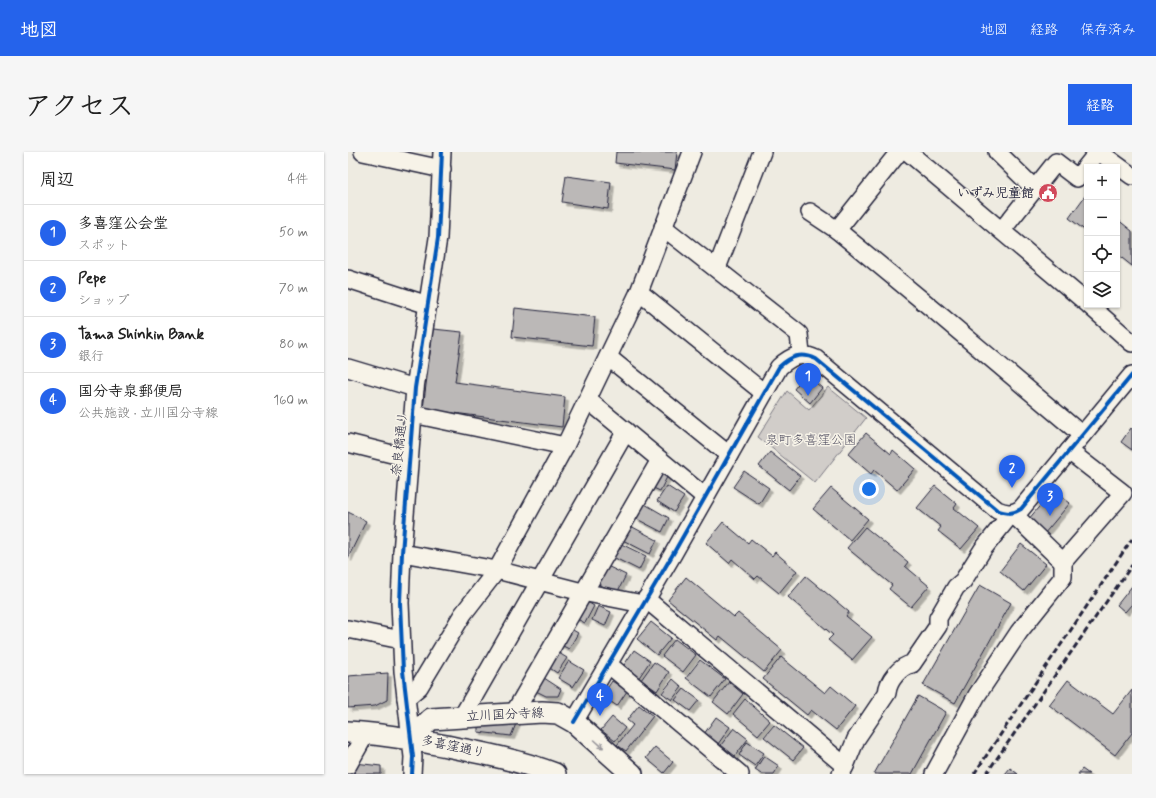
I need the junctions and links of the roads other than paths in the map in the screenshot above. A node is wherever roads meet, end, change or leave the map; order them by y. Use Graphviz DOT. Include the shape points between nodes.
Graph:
graph roads {
  1 [pos="363,152"];
  2 [pos="442,152"];
  3 [pos="692,152"];
  4 [pos="762,152"];
  5 [pos="899,152"];
  6 [pos="908,152"];
  7 [pos="998,152"];
  8 [pos="1099,152"];
  9 [pos="442,169"];
  10 [pos="1132,176"];
  11 [pos="1035,189"];
  12 [pos="810,212"];
  13 [pos="662,227"];
  14 [pos="836,230"];
  15 [pos="1002,230"];
  16 [pos="717,268"];
  17 [pos="348,279"];
  18 [pos="639,292"];
  19 [pos="1084,300"];
  20 [pos="428,305"];
  21 [pos="1093,308"];
  22 [pos="1132,343"];
  23 [pos="801,354"];
  24 [pos="608,357"];
  25 [pos="348,368"];
  26 [pos="1132,375"];
  27 [pos="415,388"];
  28 [pos="764,393"];
  29 [pos="588,400"];
  30 [pos="413,414"];
  31 [pos="626,431"];
  32 [pos="1082,436"];
  33 [pos="348,443"];
  34 [pos="565,446"];
  35 [pos="1069,451"];
  36 [pos="729,455"];
  37 [pos="408,458"];
  38 [pos="660,460"];
  39 [pos="705,497"];
  40 [pos="1012,513"];
  41 [pos="402,553"];
  42 [pos="1063,562"];
  43 [pos="497,570"];
  44 [pos="540,581"];
  45 [pos="582,592"];
  46 [pos="644,601"];
  47 [pos="348,630"];
  48 [pos="401,640"];
  49 [pos="608,664"];
  50 [pos="406,698"];
  51 [pos="514,713"];
  52 [pos="462,717"];
  53 [pos="574,722"];
  54 [pos="357,733"];
  55 [pos="411,738"];
  56 [pos="348,765"];
  57 [pos="843,770"];
  58 [pos="412,774"];
  59 [pos="556,774"];
  60 [pos="632,774"];
  61 [pos="740,774"];
  62 [pos="934,774"];
  1 -- 9 [label="street"];
  2 -- 9 [label="street, 奈良橋通り"];
  3 -- 13 [label="street"];
  4 -- 16 [label="street"];
  5 -- 14 [label="street"];
  6 -- 15 [label="street"];
  7 -- 11 [label="street"];
  8 -- 10 [label="street"];
  8 -- 11 [label="street" via="1077,178 1056,162"];
  9 -- 20 [label="street, 奈良橋通り" via="438,238"];
  11 -- 15 [label="street"];
  12 -- 14 [label="street"];
  13 -- 16 [label="street"];
  13 -- 18 [label="street"];
  14 -- 32 [label="street"];
  15 -- 19 [label="street"];
  16 -- 23 [label="street" via="799,334"];
  17 -- 20 [label="street"];
  18 -- 24 [label="street"];
  18 -- 28 [label="street"];
  20 -- 27 [label="street, 奈良橋通り"];
  21 -- 22 [label="street"];
  23 -- 28 [label="street" via="789,358 779,367"];
  23 -- 40 [label="street" via="816,359 997,510"];
  24 -- 29 [label="street"];
  24 -- 36 [label="street"];
  25 -- 27 [label="street"];
  26 -- 32 [label="street"];
  27 -- 30 [label="street, 奈良橋通り"];
  28 -- 36 [label="street"];
  29 -- 31 [label="street"];
  29 -- 34 [label="street"];
  30 -- 34 [label="street"];
  30 -- 37 [label="street, 奈良橋通り"];
  31 -- 38 [label="street"];
  31 -- 44 [label="street"];
  32 -- 35 [label="street"];
  33 -- 37 [label="street"];
  34 -- 43 [label="street"];
  35 -- 40 [label="street" via="1021,509"];
  35 -- 42 [label="street" via="1123,493"];
  36 -- 39 [label="street"];
  37 -- 41 [label="street, 奈良橋通り"];
  38 -- 39 [label="street"];
  38 -- 45 [label="street"];
  39 -- 46 [label="street"];
  40 -- 42 [label="street"];
  40 -- 57 [label="street" via="956,587 938,618 938,626 922,651 912,664 905,665 888,684 887,693 856,739"];
  41 -- 43 [label="street"];
  41 -- 48 [label="street, 奈良橋通り"];
  42 -- 62 [label="street" via="1063,577 1018,632 977,695"];
  43 -- 44 [label="street"];
  43 -- 50 [label="street" via="463,614 419,687"];
  44 -- 45 [label="street"];
  44 -- 52 [label="street"];
  45 -- 46 [label="street"];
  45 -- 51 [label="street"];
  46 -- 49 [label="street"];
  46 -- 57 [label="street"];
  47 -- 48 [label="street"];
  48 -- 50 [label="street, 奈良橋通り"];
  49 -- 53 [label="street"];
  49 -- 61 [label="street"];
  50 -- 55 [label="street, 奈良橋通り"];
  51 -- 52 [label="main road, 立川国分寺線"];
  51 -- 53 [label="main road, 立川国分寺線" via="558,713"];
  52 -- 55 [label="main road, 立川国分寺線" via="431,719"];
  53 -- 60 [label="main road, 立川国分寺線, one-way"];
  54 -- 55 [label="main road, 多喜窪通り"];
  54 -- 56 [label="street"];
  55 -- 58 [label="street, 奈良橋通り"];
  55 -- 59 [label="main road, 多喜窪通り" via="515,761"];
}
